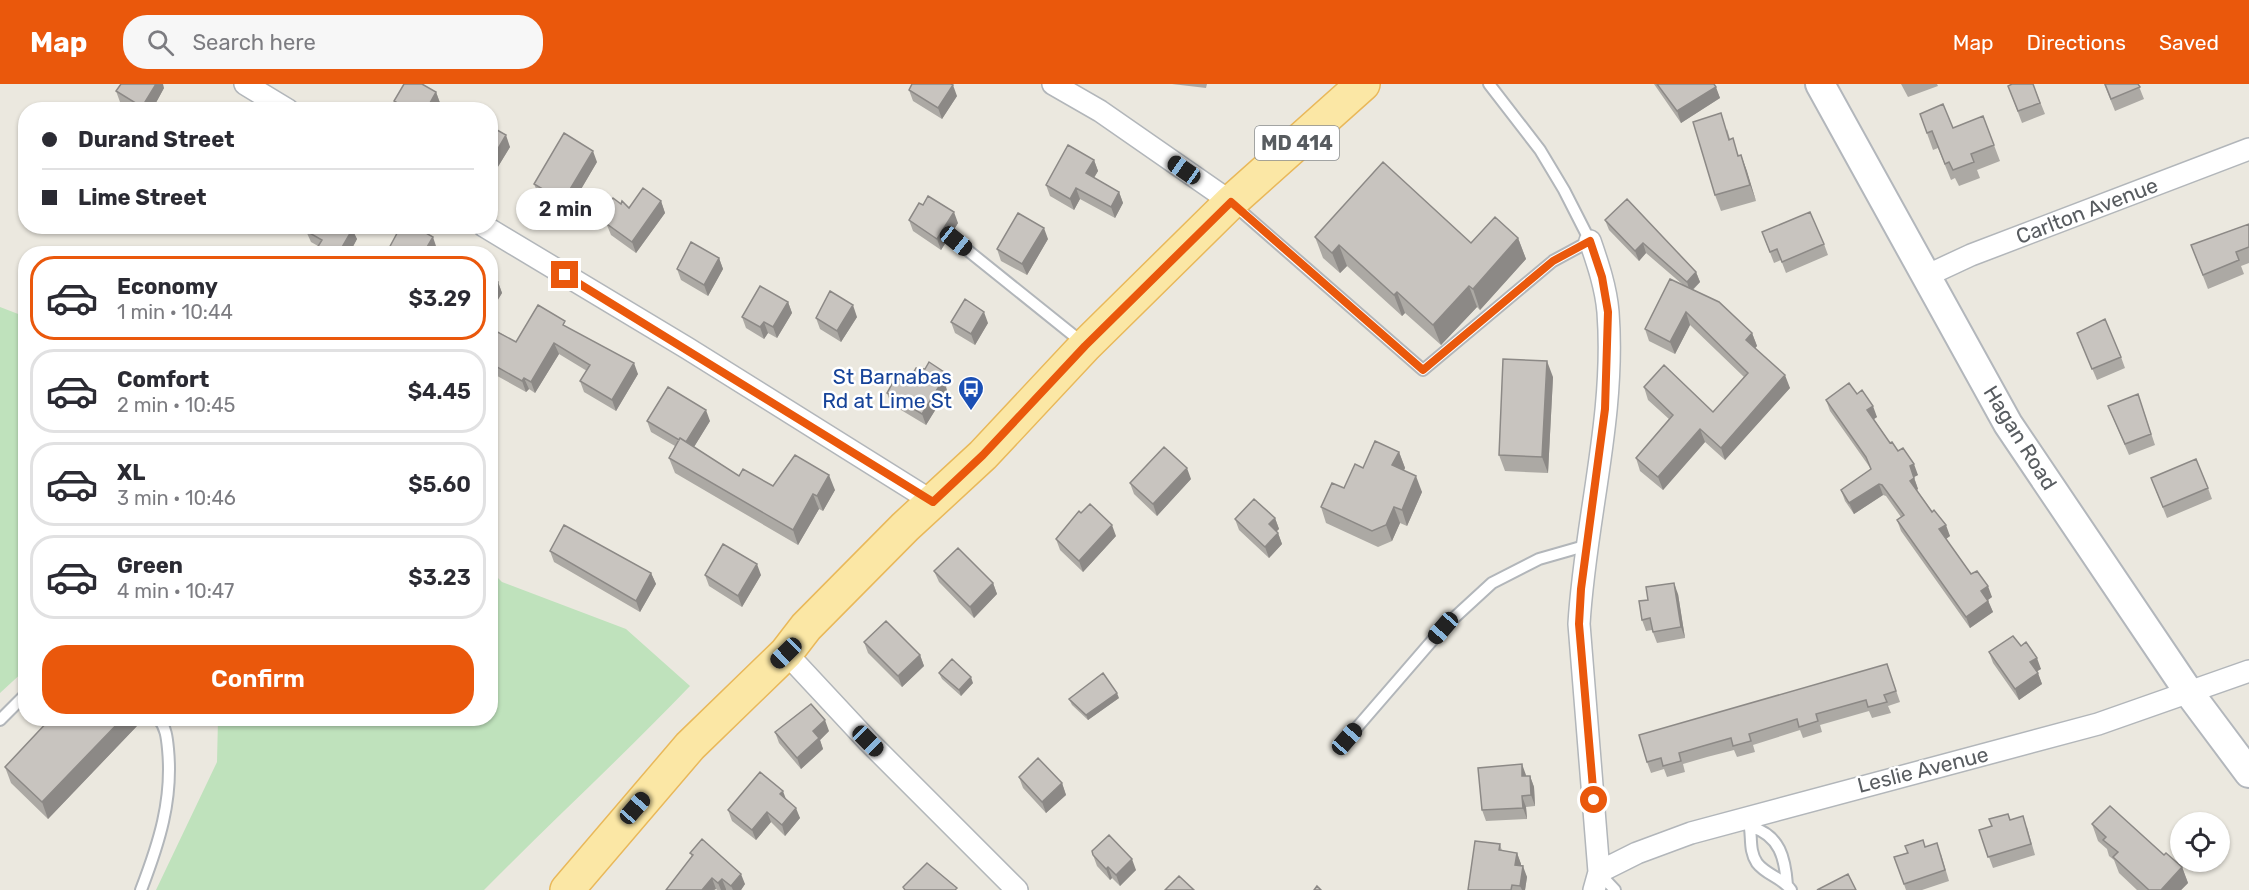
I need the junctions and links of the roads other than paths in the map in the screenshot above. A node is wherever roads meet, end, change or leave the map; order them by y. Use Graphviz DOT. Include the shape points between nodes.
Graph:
graph roads {
  1 [pos="245,84"];
  2 [pos="1053,84"];
  3 [pos="1363,84"];
  4 [pos="1489,84"];
  5 [pos="1820,84"];
  6 [pos="275,102"];
  7 [pos="2249,149"];
  8 [pos="1231,202"];
  9 [pos="497,234"];
  10 [pos="956,241"];
  11 [pos="1590,241"];
  12 [pos="1926,276"];
  13 [pos="1085,346"];
  14 [pos="933,502"];
  15 [pos="1588,545"];
  16 [pos="786,653"];
  17 [pos="2249,671"];
  18 [pos="2190,694"];
  19 [pos="18,702"];
  20 [pos="0,720"];
  21 [pos="164,726"];
  22 [pos="1347,739"];
  23 [pos="2249,773"];
  24 [pos="1750,822"];
  25 [pos="1596,881"];
  26 [pos="1789,888"];
  27 [pos="141,890"];
  28 [pos="567,890"];
  29 [pos="1017,890"];
  30 [pos="1615,890"];
  1 -- 6 [label="street"];
  2 -- 8 [label="street" via="1100,111"];
  3 -- 8 [label="main road, MD 414"];
  4 -- 11 [label="lane" via="1540,150"];
  5 -- 12 [label="street, Hagan Road"];
  7 -- 12 [label="street, Carlton Avenue" via="1971,255"];
  8 -- 11 [label="lane" via="1423,370 1553,261"];
  8 -- 13 [label="main road, MD 414"];
  9 -- 14 [label="street"];
  10 -- 13 [label="lane"];
  11 -- 15 [label="street" via="1608,312 1608,361"];
  12 -- 18 [label="street, Hagan Road" via="2008,424"];
  13 -- 14 [label="main road, MD 414" via="983,455"];
  14 -- 16 [label="main road, MD 414" via="806,627"];
  15 -- 22 [label="lane" via="1539,559 1492,583 1443,628"];
  15 -- 25 [label="street" via="1579,624"];
  16 -- 28 [label="main road, MD 414" via="690,746"];
  16 -- 29 [label="street"];
  17 -- 18 [label="street, Leslie Avenue"];
  18 -- 23 [label="street, Hagan Road"];
  18 -- 24 [label="street, Leslie Avenue" via="2098,724"];
  19 -- 20 [label="lane"];
  21 -- 27 [label="lane" via="170,790 156,851"];
  24 -- 25 [label="street, Leslie Avenue" via="1691,832 1637,853"];
  24 -- 26 [label="lane" via="1776,843"];
  24 -- 26 [label="lane" via="1749,843 1756,861 1768,875"];
  25 -- 30 [label="lane"];
}
